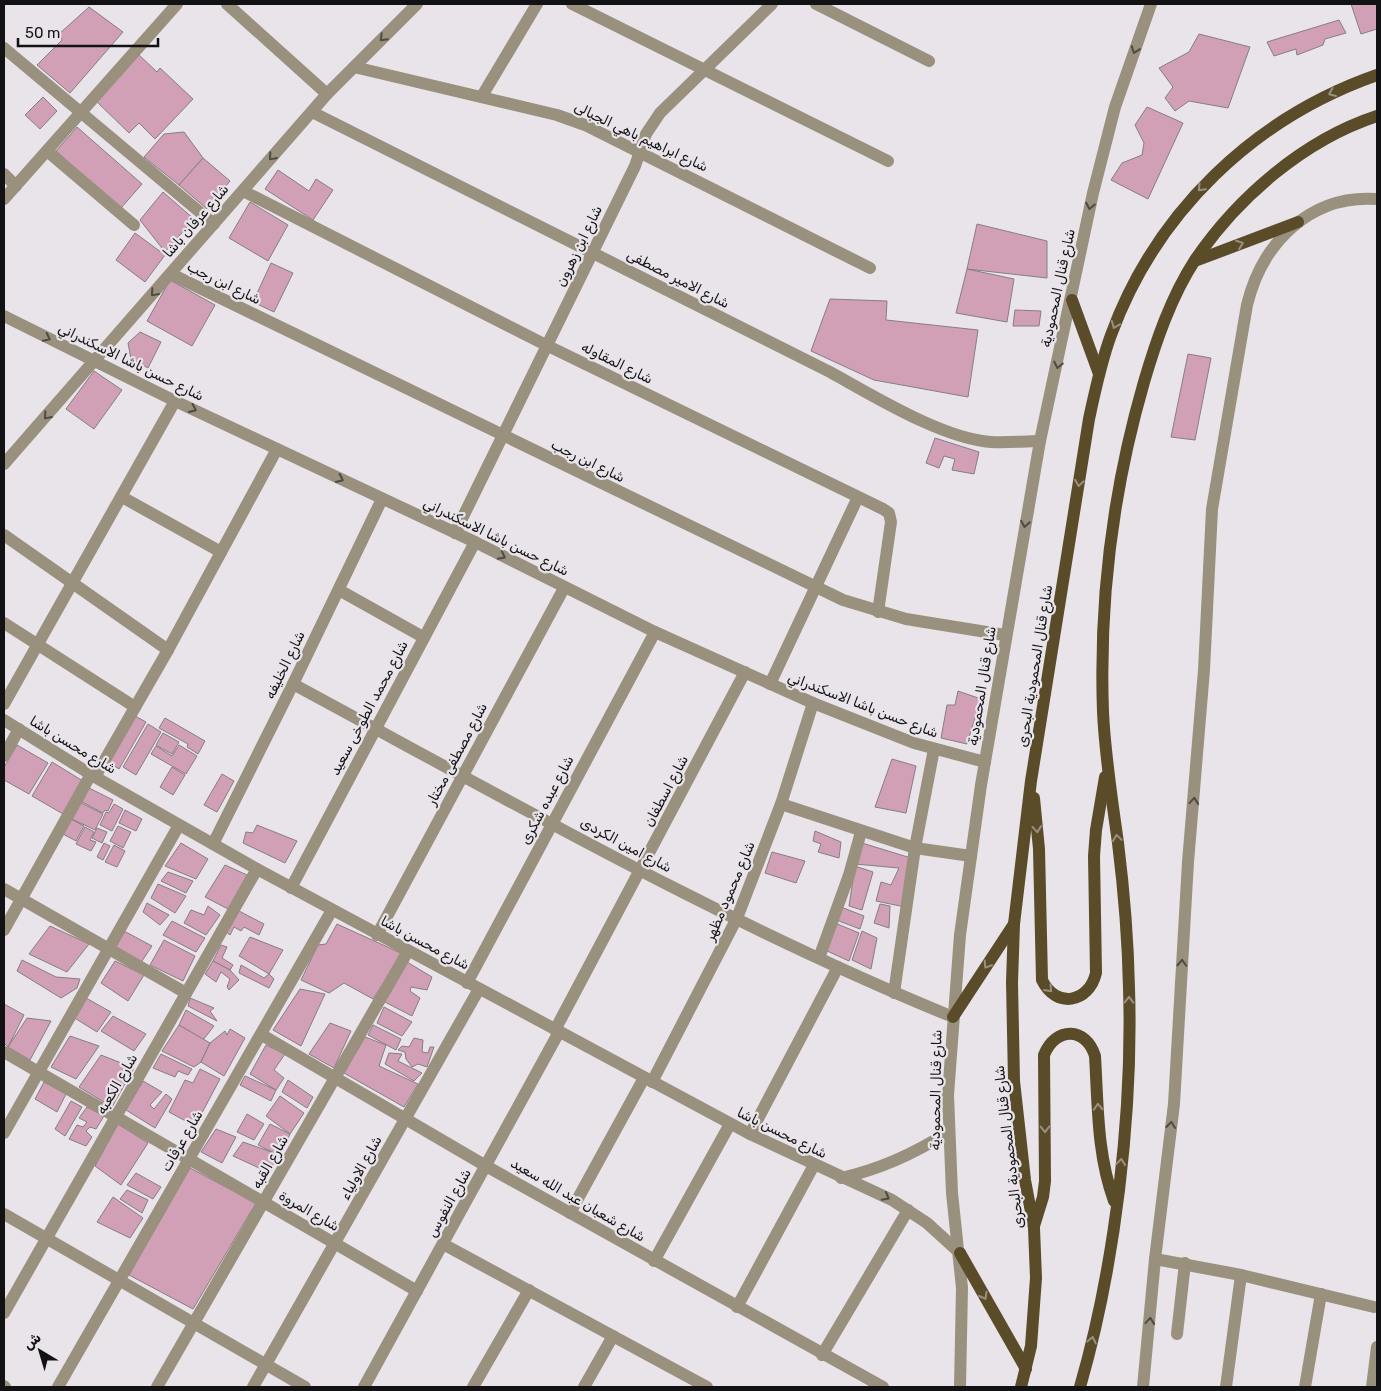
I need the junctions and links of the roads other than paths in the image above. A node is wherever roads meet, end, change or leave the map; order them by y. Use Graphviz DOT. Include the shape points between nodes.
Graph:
graph roads {
  1 [pos="177,4"];
  2 [pos="227,4"];
  3 [pos="417,4"];
  4 [pos="537,4"];
  5 [pos="572,4"];
  6 [pos="772,4"];
  7 [pos="816,4"];
  8 [pos="1151,4"];
  9 [pos="4,48"];
  10 [pos="929,61"];
  11 [pos="354,67"];
  12 [pos="707,69"];
  13 [pos="1377,75"];
  14 [pos="327,94"];
  15 [pos="482,96"];
  16 [pos="312,112"];
  17 [pos="80,113"];
  18 [pos="1377,116"];
  19 [pos="639,150"];
  20 [pos="46,151"];
  21 [pos="888,160"];
  22 [pos="4,174"];
  23 [pos="16,186"];
  24 [pos="243,191"];
  25 [pos="4,198"];
  26 [pos="1377,199"];
  27 [pos="1298,222"];
  28 [pos="214,224"];
  29 [pos="134,225"];
  30 [pos="592,253"];
  31 [pos="1195,261"];
  32 [pos="870,268"];
  33 [pos="171,274"];
  34 [pos="1072,300"];
  35 [pos="4,318"];
  36 [pos="546,345"];
  37 [pos="94,361"];
  38 [pos="1099,374"];
  39 [pos="175,401"];
  40 [pos="502,436"];
  41 [pos="1040,441"];
  42 [pos="277,449"];
  43 [pos="4,464"];
  44 [pos="858,496"];
  45 [pos="122,497"];
  46 [pos="382,498"];
  47 [pos="455,533"];
  48 [pos="4,535"];
  49 [pos="475,542"];
  50 [pos="221,552"];
  51 [pos="72,582"];
  52 [pos="564,588"];
  53 [pos="815,588"];
  54 [pos="339,590"];
  55 [pos="878,612"];
  56 [pos="4,623"];
  57 [pos="655,632"];
  58 [pos="1006,634"];
  59 [pos="423,636"];
  60 [pos="37,644"];
  61 [pos="168,650"];
  62 [pos="745,672"];
  63 [pos="293,684"];
  64 [pos="770,684"];
  65 [pos="813,703"];
  66 [pos="4,704"];
  67 [pos="135,708"];
  68 [pos="4,720"];
  69 [pos="375,728"];
  70 [pos="19,729"];
  71 [pos="934,749"];
  72 [pos="4,756"];
  73 [pos="985,762"];
  74 [pos="1107,765"];
  75 [pos="93,775"];
  76 [pos="463,775"];
  77 [pos="1031,781"];
  78 [pos="781,804"];
  79 [pos="552,823"];
  80 [pos="179,824"];
  81 [pos="861,832"];
  82 [pos="213,844"];
  83 [pos="915,848"];
  84 [pos="971,856"];
  85 [pos="257,870"];
  86 [pos="641,871"];
  87 [pos="4,888"];
  88 [pos="290,888"];
  89 [pos="22,899"];
  90 [pos="332,910"];
  91 [pos="737,918"];
  92 [pos="1014,924"];
  93 [pos="4,930"];
  94 [pos="378,934"];
  95 [pos="109,949"];
  96 [pos="408,951"];
  97 [pos="819,958"];
  98 [pos="838,967"];
  99 [pos="467,983"];
  100 [pos="479,989"];
  101 [pos="894,993"];
  102 [pos="186,994"];
  103 [pos="953,1017"];
  104 [pos="558,1031"];
  105 [pos="262,1035"];
  106 [pos="4,1052"];
  107 [pos="39,1072"];
  108 [pos="336,1078"];
  109 [pos="648,1080"];
  110 [pos="116,1116"];
  111 [pos="406,1119"];
  112 [pos="730,1124"];
  113 [pos="948,1132"];
  114 [pos="4,1133"];
  115 [pos="750,1134"];
  116 [pos="189,1159"];
  117 [pos="814,1165"];
  118 [pos="486,1166"];
  119 [pos="841,1178"];
  120 [pos="264,1202"];
  121 [pos="1116,1206"];
  122 [pos="908,1210"];
  123 [pos="570,1213"];
  124 [pos="4,1214"];
  125 [pos="1034,1228"];
  126 [pos="46,1239"];
  127 [pos="335,1243"];
  128 [pos="443,1244"];
  129 [pos="960,1254"];
  130 [pos="1155,1259"];
  131 [pos="654,1261"];
  132 [pos="1185,1263"];
  133 [pos="1241,1275"];
  134 [pos="119,1281"];
  135 [pos="529,1290"];
  136 [pos="417,1291"];
  137 [pos="1322,1294"];
  138 [pos="737,1307"];
  139 [pos="1374,1307"];
  140 [pos="4,1313"];
  141 [pos="194,1323"];
  142 [pos="1177,1334"];
  143 [pos="613,1336"];
  144 [pos="1377,1347"];
  145 [pos="822,1355"];
  146 [pos="266,1365"];
  147 [pos="1026,1369"];
  148 [pos="693,1384"];
  149 [pos="58,1387"];
  150 [pos="156,1387"];
  151 [pos="254,1387"];
  152 [pos="305,1387"];
  153 [pos="364,1387"];
  154 [pos="473,1387"];
  155 [pos="584,1387"];
  156 [pos="707,1387"];
  157 [pos="883,1387"];
  158 [pos="960,1387"];
  159 [pos="1021,1387"];
  160 [pos="1080,1387"];
  161 [pos="1143,1387"];
  162 [pos="1226,1387"];
  163 [pos="1305,1387"];
  164 [pos="1372,1387"];
  1 -- 17 [label="street"];
  2 -- 14 [label="street"];
  3 -- 11 [label="street, شارع عرفان باشا, one-way"];
  4 -- 15 [label="street"];
  5 -- 12 [label="street"];
  6 -- 12 [label="street, شارع ابن زهرون"];
  7 -- 10 [label="street"];
  8 -- 34 [label="street, شارع قنال المحمودية, one-way" via="1103,150"];
  9 -- 17 [label="street"];
  11 -- 14 [label="street, شارع عرفان باشا"];
  11 -- 15 [label="street, شارع ابراهيم باهي الجبالى"];
  12 -- 19 [label="street, شارع ابن زهرون" via="660,113"];
  12 -- 21 [label="street"];
  13 -- 38 [label="main road, شارع قنال المحمودية البحرى, one-way" via="1320,98 1289,116 1260,136 1207,182 1163,234 1145,261 1123,305"];
  14 -- 16 [label="street, شارع عرفان باشا"];
  15 -- 19 [label="street, شارع ابراهيم باهي الجبالى" via="557,115"];
  16 -- 24 [label="street, شارع عرفان باشا, one-way"];
  16 -- 30 [label="street, شارع الامير مصطفى"];
  17 -- 20 [label="street"];
  17 -- 28 [label="street"];
  18 -- 31 [label="main road" via="1334,135 1271,177 1243,203"];
  19 -- 30 [label="street, شارع ابن زهرون" via="635,166"];
  19 -- 32 [label="street, شارع ابراهيم باهي الجبالى"];
  20 -- 23 [label="street"];
  20 -- 29 [label="street"];
  22 -- 23 [label="street"];
  23 -- 25 [label="street"];
  24 -- 28 [label="street, شارع عرفان باشا"];
  24 -- 36 [label="street, شارع المقاوله"];
  26 -- 27 [label="street" via="1340,202"];
  31 -- 27 [label="main road, one-way"];
  130 -- 27 [label="street, one-way" via="1174,1104 1215,485 1251,289 1270,252"];
  28 -- 33 [label="street, شارع عرفان باشا"];
  30 -- 36 [label="street, شارع ابن زهرون"];
  30 -- 41 [label="street, شارع الامير مصطفى" via="934,425 989,442"];
  31 -- 74 [label="main road" via="1153,352 1125,456 1115,508 1103,646"];
  33 -- 37 [label="street, شارع عرفان باشا, one-way"];
  33 -- 40 [label="street, شارع ابن رجب"];
  34 -- 38 [label="main road"];
  34 -- 41 [label="street, شارع قنال المحمودية, one-way"];
  35 -- 37 [label="street, شارع حسن باشا الاسكندراني, one-way"];
  36 -- 40 [label="street, شارع ابن زهرون"];
  36 -- 44 [label="street, شارع المقاوله"];
  37 -- 39 [label="street, شارع حسن باشا الاسكندراني"];
  37 -- 43 [label="street, شارع عرفان باشا, one-way"];
  38 -- 77 [label="main road, شارع قنال المحمودية البحرى, one-way"];
  39 -- 42 [label="street, شارع حسن باشا الاسكندراني, one-way"];
  39 -- 45 [label="street"];
  40 -- 47 [label="street, شارع ابن زهرون"];
  40 -- 53 [label="street, شارع ابن رجب"];
  41 -- 58 [label="street, شارع قنال المحمودية, one-way"];
  42 -- 46 [label="street, شارع حسن باشا الاسكندراني, one-way"];
  42 -- 50 [label="street"];
  44 -- 53 [label="street"];
  44 -- 55 [label="street, شارع المقاوله" via="891,517"];
  45 -- 50 [label="street"];
  45 -- 51 [label="street"];
  46 -- 47 [label="street, شارع حسن باشا الاسكندراني"];
  46 -- 54 [label="street, شارع الخليفه"];
  47 -- 49 [label="street, شارع حسن باشا الاسكندراني"];
  48 -- 51 [label="street"];
  49 -- 52 [label="street, شارع حسن باشا الاسكندراني, one-way"];
  49 -- 59 [label="street, شارع محمد الطوخى سعيد"];
  50 -- 61 [label="street"];
  51 -- 60 [label="street"];
  51 -- 61 [label="street"];
  52 -- 57 [label="street, شارع حسن باشا الاسكندراني"];
  52 -- 76 [label="street, شارع مصطفى مختار"];
  53 -- 55 [label="street, شارع ابن رجب"];
  53 -- 64 [label="street"];
  54 -- 59 [label="street"];
  54 -- 63 [label="street, شارع الخليفه"];
  55 -- 58 [label="street, شارع ابن رجب"];
  56 -- 60 [label="street"];
  57 -- 62 [label="street, شارع حسن باشا الاسكندراني"];
  57 -- 79 [label="street, شارع عبده شكرى"];
  58 -- 73 [label="street, شارع قنال المحمودية"];
  59 -- 69 [label="street, شارع محمد الطوخى سعيد"];
  60 -- 66 [label="street"];
  60 -- 67 [label="street"];
  61 -- 67 [label="street"];
  62 -- 64 [label="street, شارع حسن باشا الاسكندراني"];
  62 -- 86 [label="street, شارع اسطفان"];
  63 -- 69 [label="street, شارع امين الكردى"];
  63 -- 82 [label="street, شارع الخليفه"];
  64 -- 65 [label="street, شارع حسن باشا الاسكندراني"];
  65 -- 71 [label="street, شارع حسن باشا الاسكندراني"];
  65 -- 78 [label="street, شارع محمود مظهر"];
  67 -- 75 [label="street"];
  68 -- 70 [label="street, شارع محسن باشا"];
  69 -- 76 [label="street, شارع امين الكردى"];
  69 -- 88 [label="street, شارع محمد الطوخى سعيد"];
  70 -- 72 [label="street"];
  70 -- 75 [label="street, شارع محسن باشا"];
  71 -- 73 [label="street, شارع حسن باشا الاسكندراني"];
  71 -- 83 [label="street"];
  73 -- 84 [label="street, شارع قنال المحمودية"];
  77 -- 74 [label="main road, one-way" via="1039,849 1042,980 1052,994 1076,998 1090,989 1096,973 1094,856"];
  121 -- 74 [label="main road, one-way" via="1129,1061 1129,989 1125,917"];
  75 -- 80 [label="street, شارع محسن باشا"];
  75 -- 89 [label="street"];
  76 -- 79 [label="street, شارع امين الكردى"];
  76 -- 94 [label="street, شارع مصطفى مختار"];
  77 -- 92 [label="main road, شارع قنال المحمودية البحرى"];
  78 -- 81 [label="street"];
  78 -- 91 [label="street, شارع محمود مظهر"];
  79 -- 86 [label="street, شارع امين الكردى"];
  79 -- 99 [label="street, شارع عبده شكرى"];
  80 -- 82 [label="street, شارع محسن باشا"];
  80 -- 95 [label="street"];
  81 -- 83 [label="street"];
  81 -- 97 [label="street"];
  82 -- 85 [label="street, شارع محسن باشا"];
  83 -- 84 [label="street"];
  83 -- 101 [label="street"];
  84 -- 103 [label="street, شارع قنال المحمودية"];
  85 -- 88 [label="street, شارع محسن باشا"];
  85 -- 102 [label="street, شارع الكعبه"];
  86 -- 91 [label="street, شارع امين الكردى"];
  86 -- 104 [label="street, شارع اسطفان"];
  87 -- 89 [label="street"];
  88 -- 90 [label="street, شارع محسن باشا"];
  89 -- 93 [label="street"];
  89 -- 95 [label="street"];
  90 -- 94 [label="street, شارع محسن باشا"];
  90 -- 105 [label="street, شارع عرفات"];
  91 -- 97 [label="street, شارع امين الكردى"];
  91 -- 109 [label="street, شارع محمود مظهر"];
  92 -- 103 [label="main road, one-way"];
  92 -- 125 [label="main road, شارع قنال المحمودية البحرى" via="1014,1081"];
  94 -- 96 [label="street, شارع محسن باشا"];
  95 -- 102 [label="street"];
  95 -- 107 [label="street"];
  96 -- 99 [label="street, شارع محسن باشا"];
  96 -- 108 [label="street, شارع القبه"];
  97 -- 98 [label="street, شارع امين الكردى"];
  98 -- 101 [label="street, شارع امين الكردى"];
  98 -- 115 [label="street"];
  99 -- 100 [label="street, شارع محسن باشا"];
  100 -- 104 [label="street, شارع محسن باشا"];
  100 -- 111 [label="street, شارع الاولياء"];
  101 -- 103 [label="street, شارع امين الكردى"];
  102 -- 110 [label="street, شارع الكعبه"];
  103 -- 113 [label="street, شارع قنال المحمودية"];
  104 -- 109 [label="street, شارع محسن باشا"];
  104 -- 118 [label="street, شارع النفوس"];
  105 -- 108 [label="street, شارع شعبان عبد الله سعيد"];
  105 -- 116 [label="street, شارع عرفات"];
  106 -- 107 [label="street, شارع المروة"];
  107 -- 110 [label="street, شارع المروة"];
  107 -- 114 [label="street"];
  108 -- 111 [label="street, شارع شعبان عبد الله سعيد"];
  108 -- 120 [label="street, شارع القبه"];
  109 -- 112 [label="street, شارع محسن باشا"];
  109 -- 123 [label="street, شارع محمود مظهر"];
  110 -- 116 [label="street, شارع المروة"];
  110 -- 126 [label="street, شارع الكعبه"];
  111 -- 118 [label="street, شارع شعبان عبد الله سعيد"];
  111 -- 127 [label="street, شارع الاولياء"];
  112 -- 115 [label="street, شارع محسن باشا"];
  112 -- 131 [label="street"];
  113 -- 119 [label="street" via="897,1162"];
  113 -- 129 [label="street, شارع قنال المحمودية"];
  115 -- 117 [label="street, شارع محسن باشا"];
  116 -- 120 [label="street, شارع المروة"];
  116 -- 134 [label="street, شارع عرفات"];
  117 -- 119 [label="street, شارع محسن باشا"];
  117 -- 138 [label="street"];
  118 -- 123 [label="street, شارع شعبان عبد الله سعيد"];
  118 -- 128 [label="street, شارع النفوس"];
  119 -- 122 [label="street, شارع محسن باشا, one-way"];
  120 -- 127 [label="street, شارع المروة"];
  120 -- 141 [label="street, شارع القبه"];
  121 -- 125 [label="main road, one-way" via="1099,1136 1095,1056 1085,1039 1076,1034 1065,1034 1048,1045 1044,1055 1045,1181"];
  160 -- 121 [label="main road, one-way" via="1096,1324"];
  122 -- 129 [label="street, شارع محسن باشا"];
  122 -- 145 [label="street"];
  123 -- 131 [label="street, شارع شعبان عبد الله سعيد"];
  124 -- 126 [label="street"];
  125 -- 147 [label="main road, شارع قنال المحمودية البحرى" via="1036,1301"];
  126 -- 134 [label="street"];
  126 -- 140 [label="street, شارع الكعبه"];
  127 -- 136 [label="street, شارع المروة"];
  127 -- 146 [label="street, شارع الاولياء"];
  128 -- 135 [label="street"];
  128 -- 136 [label="street, شارع النفوس"];
  129 -- 147 [label="main road, one-way"];
  129 -- 158 [label="street, شارع قنال المحمودية" via="963,1323"];
  130 -- 132 [label="street"];
  161 -- 130 [label="street, one-way"];
  131 -- 138 [label="street, شارع شعبان عبد الله سعيد"];
  132 -- 133 [label="street"];
  132 -- 142 [label="street"];
  133 -- 137 [label="street"];
  133 -- 162 [label="street"];
  134 -- 141 [label="street"];
  134 -- 149 [label="street, شارع عرفات"];
  135 -- 143 [label="street"];
  135 -- 154 [label="street"];
  136 -- 153 [label="street, شارع النفوس"];
  137 -- 139 [label="street"];
  137 -- 163 [label="street"];
  138 -- 145 [label="street, شارع شعبان عبد الله سعيد"];
  141 -- 146 [label="street"];
  141 -- 150 [label="street, شارع القبه"];
  143 -- 148 [label="street"];
  143 -- 155 [label="street"];
  144 -- 164 [label="street"];
  145 -- 157 [label="street, شارع شعبان عبد الله سعيد"];
  146 -- 151 [label="street, شارع الاولياء"];
  146 -- 152 [label="street"];
  147 -- 159 [label="main road, شارع قنال المحمودية البحرى"];
  148 -- 156 [label="street"];
}
